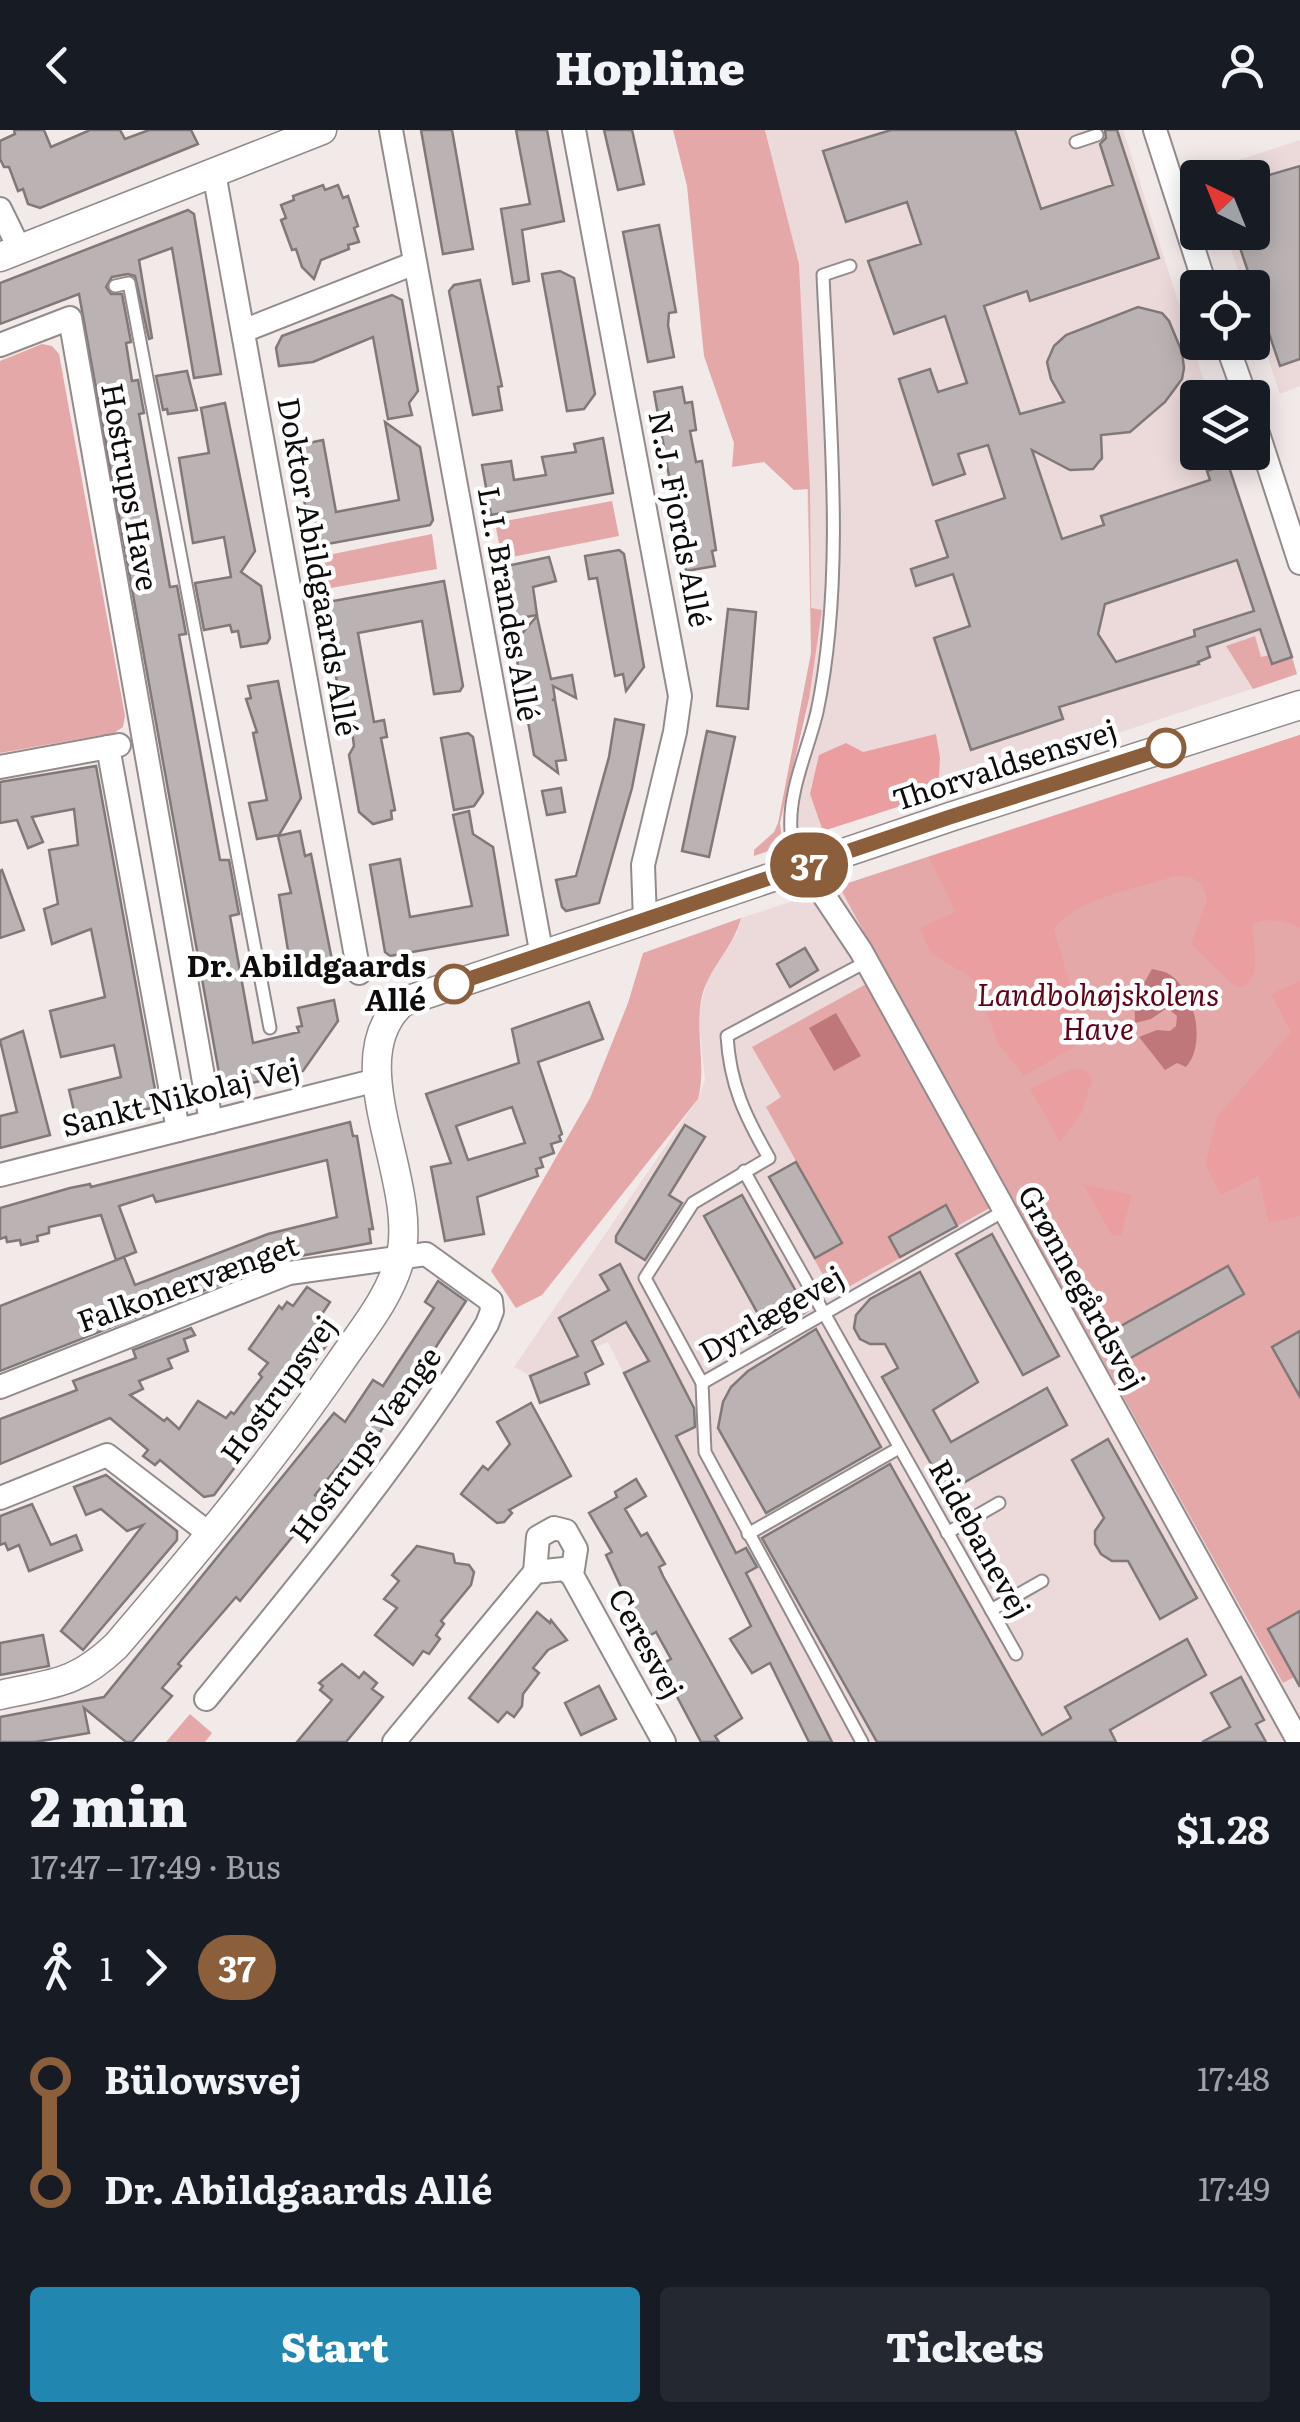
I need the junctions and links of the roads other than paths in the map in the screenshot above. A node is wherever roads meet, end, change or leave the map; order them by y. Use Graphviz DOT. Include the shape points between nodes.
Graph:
graph roads {
  1 [pos="322,130"];
  2 [pos="391,130"];
  3 [pos="574,130"];
  4 [pos="1155,130"];
  5 [pos="1096,135"];
  6 [pos="1076,142"];
  7 [pos="214,172"];
  8 [pos="0,209"];
  9 [pos="10,254"];
  10 [pos="416,263"];
  11 [pos="850,266"];
  12 [pos="1200,270"];
  13 [pos="115,286"];
  14 [pos="243,331"];
  15 [pos="0,345"];
  16 [pos="1270,470"];
  17 [pos="1300,563"];
  18 [pos="1300,706"];
  19 [pos="142,740"];
  20 [pos="108,747"];
  21 [pos="0,768"];
  22 [pos="805,867"];
  23 [pos="646,920"];
  24 [pos="542,956"];
  25 [pos="866,962"];
  26 [pos="359,973"];
  27 [pos="393,1012"];
  28 [pos="270,1028"];
  29 [pos="377,1080"];
  30 [pos="211,1122"];
  31 [pos="178,1130"];
  32 [pos="744,1172"];
  33 [pos="0,1175"];
  34 [pos="1004,1211"];
  35 [pos="401,1256"];
  36 [pos="824,1314"];
  37 [pos="702,1384"];
  38 [pos="0,1387"];
  39 [pos="900,1448"];
  40 [pos="0,1498"];
  41 [pos="998,1503"];
  42 [pos="947,1533"];
  43 [pos="748,1534"];
  44 [pos="211,1535"];
  45 [pos="554,1572"];
  46 [pos="1042,1581"];
  47 [pos="991,1610"];
  48 [pos="1016,1654"];
  49 [pos="0,1694"];
  50 [pos="206,1699"];
  51 [pos="394,1742"];
  52 [pos="664,1742"];
  53 [pos="862,1742"];
  54 [pos="1299,1742"];
  1 -- 7 [label="street"];
  2 -- 10 [label="street, L.I. Brandes Allé"];
  3 -- 23 [label="street, N.J. Fjords Allé" via="680,696 643,866"];
  4 -- 12 [label="street"];
  5 -- 6 [label="lane"];
  7 -- 9 [label="street"];
  7 -- 14 [label="street, Doktor Abildgaards Allé"];
  8 -- 9 [label="street"];
  10 -- 14 [label="street"];
  10 -- 24 [label="street, L.I. Brandes Allé"];
  11 -- 22 [label="lane" via="822,275 831,610 823,682 794,796 791,834"];
  13 -- 28 [label="lane" via="130,283"];
  14 -- 26 [label="street, Doktor Abildgaards Allé"];
  15 -- 19 [label="street, Hostrups Have" via="75,310"];
  16 -- 17 [label="street"];
  18 -- 22 [label="street, Thorvaldsensvej"];
  19 -- 20 [label="street"];
  19 -- 30 [label="street, Hostrups Have"];
  20 -- 21 [label="street"];
  20 -- 31 [label="street"];
  22 -- 23 [label="street, Thorvaldsensvej"];
  22 -- 25 [label="street, Grønnegårdsvej"];
  23 -- 24 [label="street, Thorvaldsensvej"];
  24 -- 27 [label="street, Thorvaldsensvej" via="418,996"];
  25 -- 32 [label="lane" via="727,1036 743,1111 769,1158"];
  25 -- 34 [label="street, Grønnegårdsvej"];
  27 -- 29 [label="street, Hostrupsvej" via="378,1043"];
  29 -- 30 [label="street, Sankt Nikolaj Vej"];
  29 -- 35 [label="street, Hostrupsvej" via="403,1221"];
  30 -- 31 [label="street, Sankt Nikolaj Vej"];
  31 -- 33 [label="street, Sankt Nikolaj Vej"];
  32 -- 36 [label="lane, Ridebanevej"];
  32 -- 37 [label="lane" via="692,1203 646,1278"];
  34 -- 36 [label="lane, Dyrlægevej"];
  34 -- 54 [label="street, Grønnegårdsvej"];
  35 -- 38 [label="street, Falkonervænget" via="289,1272"];
  35 -- 44 [label="street, Hostrupsvej" via="386,1296"];
  35 -- 50 [label="street, Hostrups Vænge" via="426,1254 482,1292 491,1301 490,1318 406,1449"];
  36 -- 37 [label="lane, Dyrlægevej"];
  36 -- 39 [label="lane, Ridebanevej"];
  37 -- 43 [label="lane, Dyrlægevej" via="705,1452"];
  39 -- 42 [label="lane, Ridebanevej"];
  39 -- 43 [label="lane, Ridebanevej"];
  40 -- 44 [label="street" via="106,1454"];
  41 -- 42 [label="lane"];
  42 -- 47 [label="lane, Ridebanevej"];
  43 -- 53 [label="lane, Dyrlægevej"];
  44 -- 49 [label="street, Hostrupsvej" via="92,1668"];
  45 -- 45 [label="street, Ceresvej" via="576,1549 566,1531 554,1528 538,1538"];
  45 -- 51 [label="street"];
  45 -- 52 [label="street, Ceresvej"];
  46 -- 47 [label="lane"];
  47 -- 48 [label="lane, Ridebanevej"];
}
